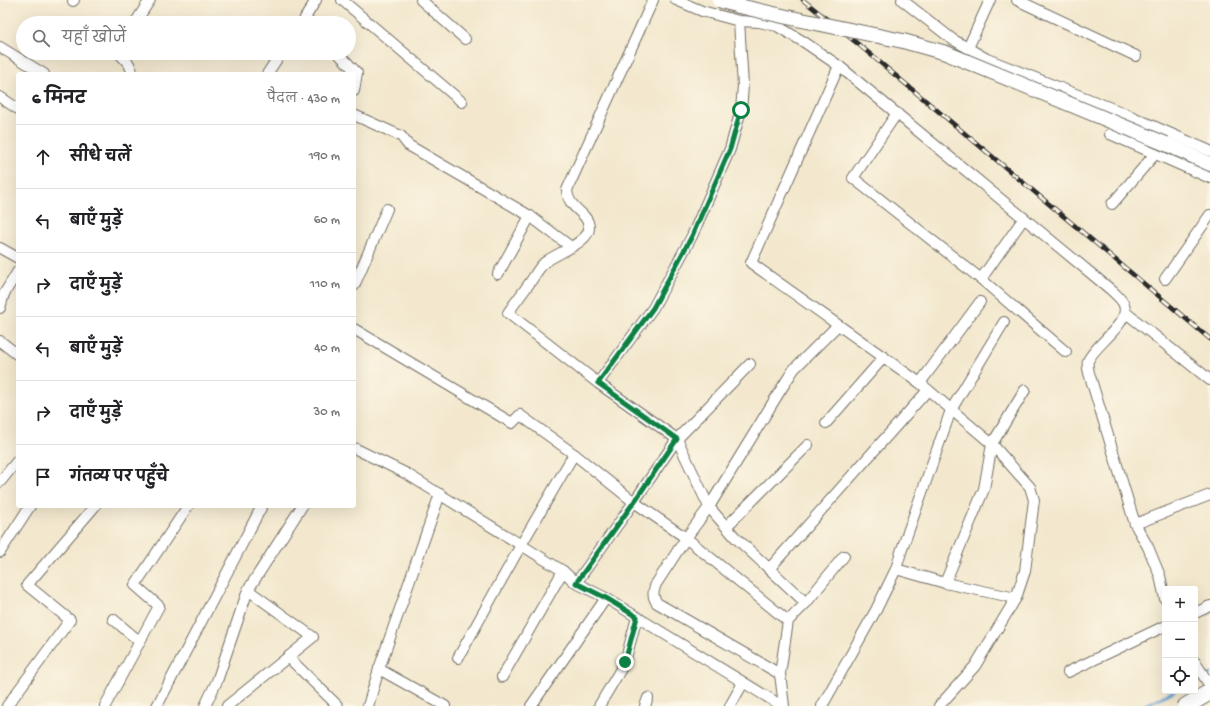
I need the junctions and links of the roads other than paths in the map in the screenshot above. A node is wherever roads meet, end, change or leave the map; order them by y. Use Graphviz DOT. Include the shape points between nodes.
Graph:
graph roads {
  1 [pos="150,0"];
  2 [pos="316,0"];
  3 [pos="342,0"];
  4 [pos="421,0"];
  5 [pos="653,0"];
  6 [pos="676,0"];
  7 [pos="719,0"];
  8 [pos="902,0"];
  9 [pos="990,0"];
  10 [pos="1017,0"];
  11 [pos="1035,4"];
  12 [pos="140,16"];
  13 [pos="308,16"];
  14 [pos="739,20"];
  15 [pos="465,40"];
  16 [pos="0,47"];
  17 [pos="968,48"];
  18 [pos="1136,56"];
  19 [pos="16,57"];
  20 [pos="21,60"];
  21 [pos="125,60"];
  22 [pos="276,60"];
  23 [pos="345,60"];
  24 [pos="839,66"];
  25 [pos="41,72"];
  26 [pos="132,72"];
  27 [pos="268,72"];
  28 [pos="356,79"];
  29 [pos="0,97"];
  30 [pos="462,102"];
  31 [pos="16,108"];
  32 [pos="897,114"];
  33 [pos="356,116"];
  34 [pos="1110,134"];
  35 [pos="1210,151"];
  36 [pos="1155,154"];
  37 [pos="1210,164"];
  38 [pos="1210,178"];
  39 [pos="1112,204"];
  40 [pos="387,210"];
  41 [pos="1210,215"];
  42 [pos="530,216"];
  43 [pos="1024,218"];
  44 [pos="571,247"];
  45 [pos="0,248"];
  46 [pos="16,257"];
  47 [pos="498,274"];
  48 [pos="982,279"];
  49 [pos="1165,279"];
  50 [pos="356,281"];
  51 [pos="15,282"];
  52 [pos="2,293"];
  53 [pos="980,302"];
  54 [pos="0,308"];
  55 [pos="1125,312"];
  56 [pos="1004,322"];
  57 [pos="838,325"];
  58 [pos="356,330"];
  59 [pos="0,341"];
  60 [pos="1066,352"];
  61 [pos="16,353"];
  62 [pos="884,357"];
  63 [pos="750,364"];
  64 [pos="1210,380"];
  65 [pos="598,383"];
  66 [pos="920,383"];
  67 [pos="928,390"];
  68 [pos="1025,390"];
  69 [pos="951,410"];
  70 [pos="826,423"];
  71 [pos="677,439"];
  72 [pos="992,444"];
  73 [pos="808,445"];
  74 [pos="356,449"];
  75 [pos="574,454"];
  76 [pos="16,462"];
  77 [pos="0,482"];
  78 [pos="440,494"];
  79 [pos="1210,495"];
  80 [pos="634,502"];
  81 [pos="709,507"];
  82 [pos="29,508"];
  83 [pos="93,508"];
  84 [pos="187,508"];
  85 [pos="261,508"];
  86 [pos="301,508"];
  87 [pos="1135,524"];
  88 [pos="727,526"];
  89 [pos="686,538"];
  90 [pos="521,545"];
  91 [pos="0,552"];
  92 [pos="844,556"];
  93 [pos="769,569"];
  94 [pos="896,569"];
  95 [pos="563,571"];
  96 [pos="576,583"];
  97 [pos="945,583"];
  98 [pos="1162,586"];
  99 [pos="248,590"];
  100 [pos="606,598"];
  101 [pos="1016,598"];
  102 [pos="806,603"];
  103 [pos="1210,606"];
  104 [pos="1198,612"];
  105 [pos="637,617"];
  106 [pos="113,619"];
  107 [pos="788,621"];
  108 [pos="1162,627"];
  109 [pos="140,642"];
  110 [pos="288,657"];
  111 [pos="458,658"];
  112 [pos="1198,667"];
  113 [pos="379,669"];
  114 [pos="1068,672"];
  115 [pos="780,674"];
  116 [pos="502,677"];
  117 [pos="743,683"];
  118 [pos="1207,683"];
  119 [pos="7,706"];
  120 [pos="105,706"];
  121 [pos="157,706"];
  122 [pos="205,706"];
  123 [pos="227,706"];
  124 [pos="338,706"];
  125 [pos="368,706"];
  126 [pos="445,706"];
  127 [pos="531,706"];
  128 [pos="599,706"];
  129 [pos="730,706"];
  130 [pos="783,706"];
  131 [pos="822,706"];
  132 [pos="939,706"];
  133 [pos="1186,706"];
  1 -- 12 [label="street"];
  2 -- 13 [label="street"];
  3 -- 30 [label="street"];
  4 -- 15 [label="street"];
  5 -- 44 [label="street" via="567,190 571,203 587,220 589,229 586,236"];
  6 -- 14 [label="street" via="702,11"];
  7 -- 37 [label="main road, bridge" via="946,53"];
  8 -- 17 [label="street" via="952,39"];
  9 -- 17 [label="street"];
  10 -- 11 [label="street"];
  11 -- 18 [label="street"];
  14 -- 24 [label="street" via="777,26"];
  14 -- 65 [label="street" via="743,86 741,110 730,149 692,236 653,308"];
  16 -- 19 [label="street"];
  17 -- 35 [label="street" via="987,59 1126,114"];
  20 -- 25 [label="street"];
  21 -- 26 [label="street"];
  22 -- 27 [label="street"];
  23 -- 28 [label="street" via="357,73"];
  24 -- 32 [label="street"];
  24 -- 57 [label="street" via="751,263"];
  29 -- 31 [label="street"];
  32 -- 43 [label="street"];
  32 -- 48 [label="street" via="852,178"];
  33 -- 42 [label="street" via="401,136 408,145"];
  34 -- 36 [label="street"];
  36 -- 38 [label="street"];
  36 -- 39 [label="street"];
  40 -- 50 [label="street"];
  41 -- 49 [label="street"];
  42 -- 44 [label="street"];
  42 -- 47 [label="street"];
  43 -- 48 [label="street"];
  43 -- 55 [label="street" via="1110,289 1125,306"];
  44 -- 65 [label="street" via="544,263 508,313"];
  45 -- 46 [label="street"];
  48 -- 60 [label="street"];
  51 -- 52 [label="street"];
  52 -- 54 [label="street"];
  53 -- 66 [label="street"];
  55 -- 64 [label="street"];
  55 -- 87 [label="street" via="1120,323 1088,362 1089,373"];
  56 -- 69 [label="street"];
  57 -- 62 [label="street"];
  57 -- 81 [label="street" via="794,369"];
  58 -- 75 [label="street" via="512,423 520,414"];
  59 -- 61 [label="street"];
  62 -- 66 [label="street"];
  62 -- 70 [label="street"];
  63 -- 71 [label="street"];
  65 -- 71 [label="street"];
  66 -- 67 [label="street"];
  67 -- 69 [label="street"];
  67 -- 93 [label="street"];
  68 -- 72 [label="street"];
  69 -- 72 [label="street"];
  69 -- 94 [label="street"];
  71 -- 80 [label="street"];
  71 -- 81 [label="street"];
  72 -- 97 [label="street" via="984,489"];
  72 -- 101 [label="street" via="1030,487 1034,500 1025,571"];
  73 -- 88 [label="street"];
  74 -- 78 [label="street" via="407,474"];
  75 -- 80 [label="street"];
  75 -- 90 [label="street"];
  76 -- 77 [label="street"];
  78 -- 90 [label="street"];
  78 -- 113 [label="street"];
  79 -- 87 [label="street"];
  80 -- 89 [label="street"];
  80 -- 96 [label="street"];
  81 -- 88 [label="street"];
  81 -- 89 [label="street"];
  82 -- 91 [label="street"];
  83 -- 119 [label="street" via="27,584 70,620"];
  84 -- 109 [label="street" via="135,585 159,606"];
  85 -- 121 [label="street"];
  86 -- 99 [label="street"];
  87 -- 98 [label="street" via="1148,547"];
  88 -- 93 [label="street"];
  89 -- 107 [label="street"];
  89 -- 115 [label="street" via="656,584 653,598 657,603"];
  90 -- 95 [label="street"];
  90 -- 111 [label="street"];
  92 -- 102 [label="street"];
  93 -- 102 [label="street"];
  94 -- 97 [label="street"];
  94 -- 131 [label="street"];
  95 -- 96 [label="street"];
  95 -- 116 [label="street"];
  96 -- 100 [label="street"];
  97 -- 101 [label="street"];
  99 -- 110 [label="street" via="313,637"];
  99 -- 122 [label="street" via="217,681"];
  100 -- 105 [label="street"];
  100 -- 127 [label="street"];
  101 -- 132 [label="street" via="975,666"];
  102 -- 107 [label="street"];
  103 -- 104 [label="street"];
  105 -- 117 [label="street"];
  105 -- 128 [label="street" via="625,662"];
  106 -- 109 [label="street"];
  107 -- 115 [label="street"];
  108 -- 114 [label="street"];
  109 -- 120 [label="street"];
  110 -- 123 [label="street"];
  110 -- 124 [label="street"];
  112 -- 118 [label="street"];
  113 -- 125 [label="street"];
  113 -- 126 [label="street"];
  115 -- 130 [label="street"];
  117 -- 129 [label="street"];
  117 -- 130 [label="street"];
  118 -- 133 [label="highway"];
}
